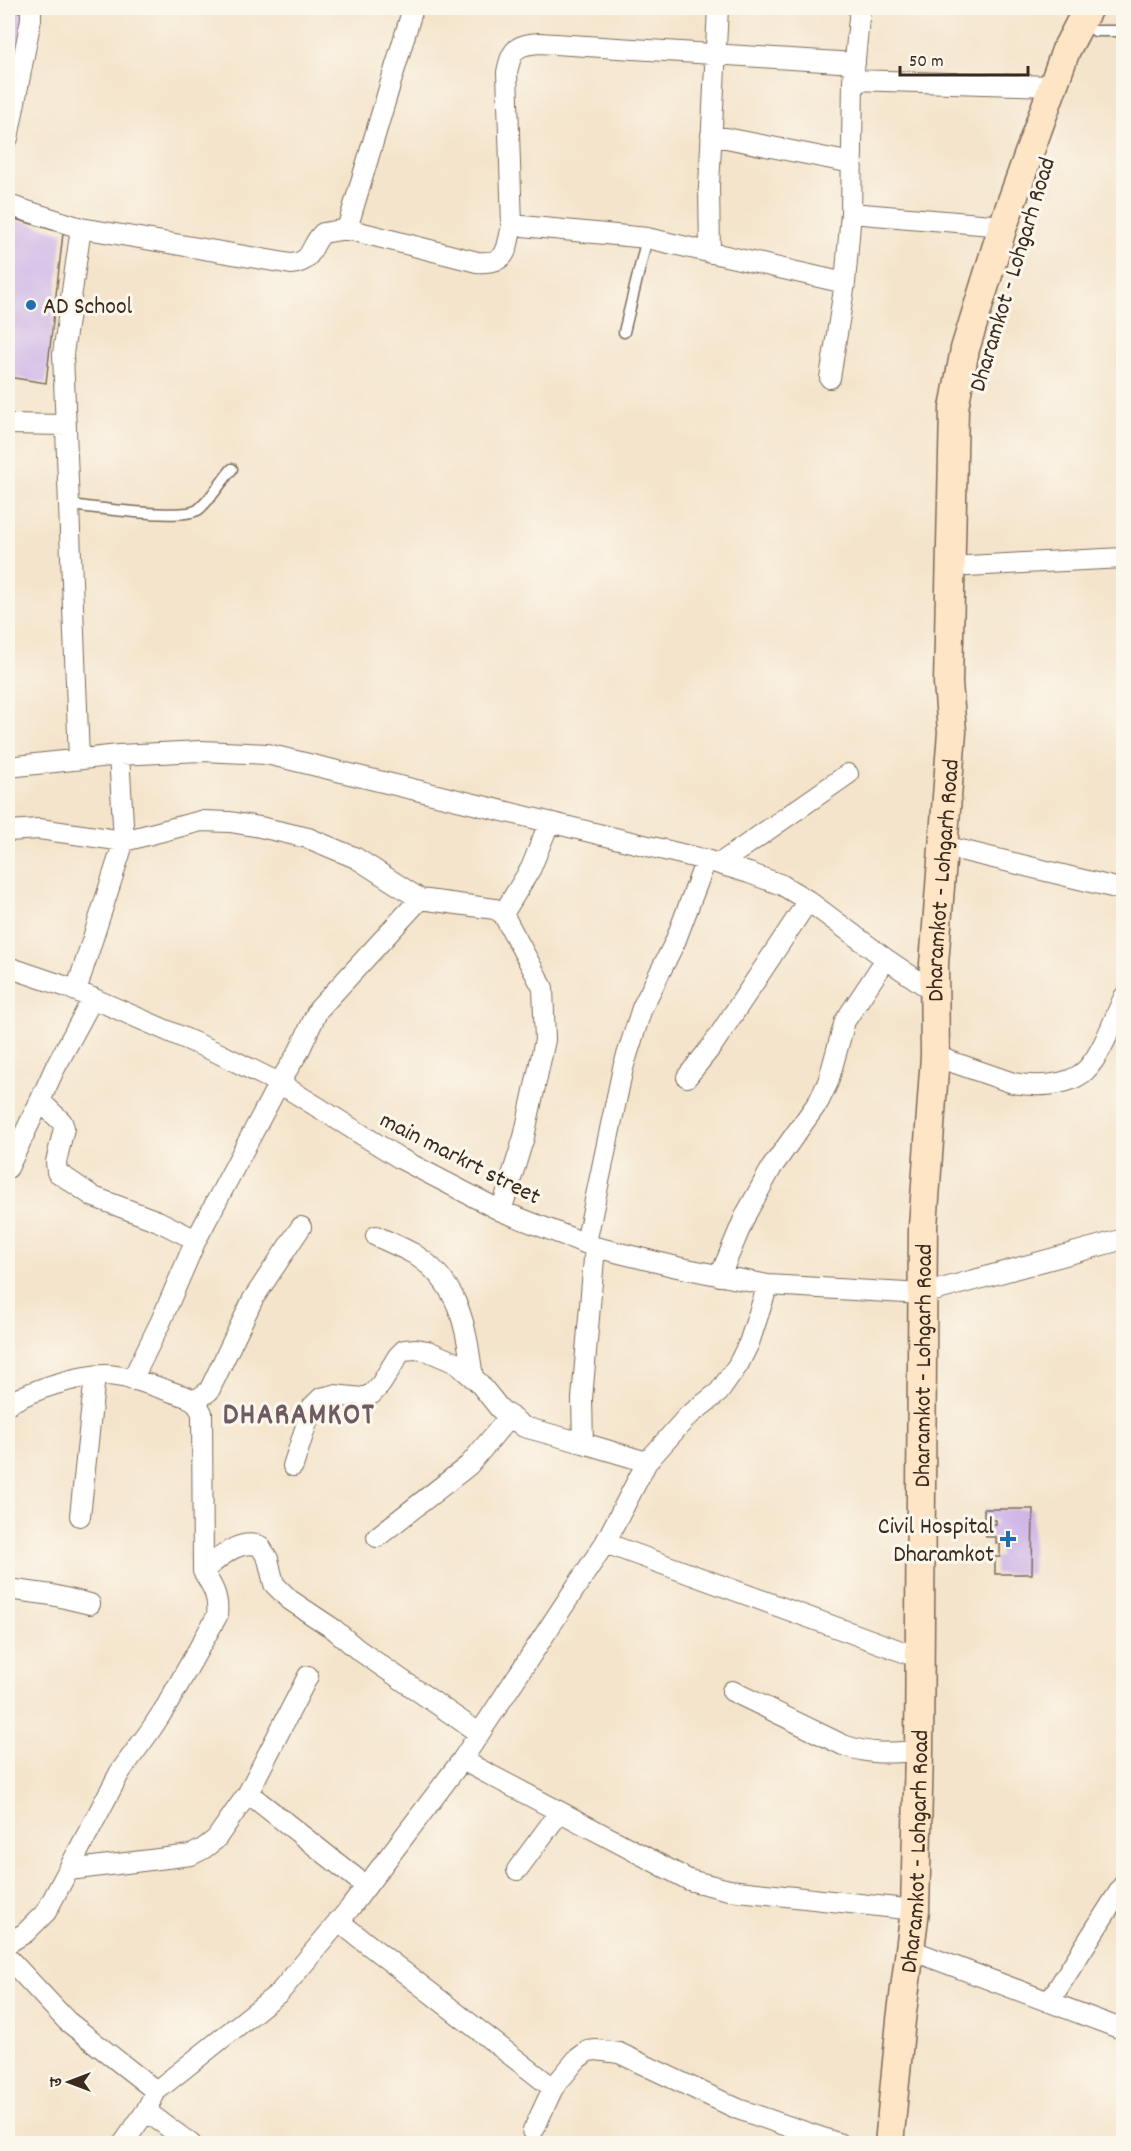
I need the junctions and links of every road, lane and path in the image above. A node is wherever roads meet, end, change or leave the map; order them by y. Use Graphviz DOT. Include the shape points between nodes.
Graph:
graph roads {
  1 [pos="31,8"];
  2 [pos="413,8"];
  3 [pos="718,8"];
  4 [pos="860,8"];
  5 [pos="1098,15"];
  6 [pos="1124,32"];
  7 [pos="715,54"];
  8 [pos="854,72"];
  9 [pos="1052,86"];
  10 [pos="711,135"];
  11 [pos="8,138"];
  12 [pos="852,163"];
  13 [pos="8,205"];
  14 [pos="851,213"];
  15 [pos="512,225"];
  16 [pos="1003,226"];
  17 [pos="81,228"];
  18 [pos="347,229"];
  19 [pos="647,238"];
  20 [pos="710,253"];
  21 [pos="845,283"];
  22 [pos="624,332"];
  23 [pos="830,378"];
  24 [pos="8,424"];
  25 [pos="66,425"];
  26 [pos="232,469"];
  27 [pos="69,505"];
  28 [pos="1124,558"];
  29 [pos="968,566"];
  30 [pos="952,732"];
  31 [pos="119,755"];
  32 [pos="79,759"];
  33 [pos="8,767"];
  34 [pos="848,774"];
  35 [pos="549,823"];
  36 [pos="8,831"];
  37 [pos="124,841"];
  38 [pos="944,846"];
  39 [pos="712,862"];
  40 [pos="1124,890"];
  41 [pos="420,899"];
  42 [pos="808,901"];
  43 [pos="503,914"];
  44 [pos="886,959"];
  45 [pos="8,967"];
  46 [pos="933,991"];
  47 [pos="84,994"];
  48 [pos="1124,997"];
  49 [pos="936,1056"];
  50 [pos="687,1077"];
  51 [pos="279,1083"];
  52 [pos="40,1101"];
  53 [pos="8,1168"];
  54 [pos="501,1211"];
  55 [pos="301,1227"];
  56 [pos="376,1236"];
  57 [pos="1124,1239"];
  58 [pos="196,1240"];
  59 [pos="591,1245"];
  60 [pos="720,1276"];
  61 [pos="768,1286"];
  62 [pos="923,1294"];
  63 [pos="95,1376"];
  64 [pos="473,1378"];
  65 [pos="132,1380"];
  66 [pos="195,1401"];
  67 [pos="8,1404"];
  68 [pos="510,1416"];
  69 [pos="583,1443"];
  70 [pos="647,1462"];
  71 [pos="293,1466"];
  72 [pos="80,1516"];
  73 [pos="377,1537"];
  74 [pos="604,1543"];
  75 [pos="203,1571"];
  76 [pos="8,1589"];
  77 [pos="90,1604"];
  78 [pos="920,1658"];
  79 [pos="308,1676"];
  80 [pos="732,1691"];
  81 [pos="479,1733"];
  82 [pos="919,1750"];
  83 [pos="462,1760"];
  84 [pos="248,1793"];
  85 [pos="559,1813"];
  86 [pos="69,1870"];
  87 [pos="517,1870"];
  88 [pos="1124,1884"];
  89 [pos="366,1886"];
  90 [pos="915,1910"];
  91 [pos="338,1921"];
  92 [pos="8,1943"];
  93 [pos="911,1950"];
  94 [pos="8,1958"];
  95 [pos="1049,2002"];
  96 [pos="1124,2030"];
  97 [pos="553,2088"];
  98 [pos="156,2091"];
  99 [pos="146,2111"];
  100 [pos="533,2132"];
  101 [pos="123,2144"];
  102 [pos="191,2144"];
  103 [pos="840,2144"];
  104 [pos="889,2144"];
  1 -- 11 [label="street"];
  2 -- 18 [label="street"];
  3 -- 7 [label="street"];
  4 -- 8 [label="street"];
  5 -- 6 [label="lane"];
  5 -- 9 [label="street, Dharamkot - Lohgarh Road" via="1066,50"];
  5 -- 29 [label="street, Dharamkot - Lohgarh Road" via="1037,180 977,375 969,441"];
  7 -- 8 [label="street"];
  7 -- 10 [label="street"];
  7 -- 15 [label="street" via="539,43 515,49 507,72"];
  8 -- 9 [label="street"];
  8 -- 12 [label="street"];
  9 -- 16 [label="street, Dharamkot - Lohgarh Road"];
  10 -- 12 [label="street"];
  10 -- 20 [label="street"];
  12 -- 14 [label="street"];
  13 -- 17 [label="street"];
  14 -- 16 [label="street"];
  14 -- 21 [label="street"];
  15 -- 18 [label="street" via="501,258 492,263"];
  15 -- 19 [label="street"];
  16 -- 30 [label="street, Dharamkot - Lohgarh Road" via="965,349 954,408 948,683"];
  17 -- 18 [label="street" via="291,264 306,260 323,232"];
  17 -- 25 [label="street" via="63,354"];
  19 -- 20 [label="street"];
  19 -- 22 [label="lane"];
  20 -- 21 [label="street"];
  21 -- 23 [label="street"];
  24 -- 25 [label="street"];
  25 -- 27 [label="street"];
  26 -- 27 [label="lane" via="198,510 189,514"];
  27 -- 32 [label="street"];
  28 -- 29 [label="street"];
  29 -- 30 [label="street, Dharamkot - Lohgarh Road" via="965,685"];
  30 -- 38 [label="street, Dharamkot - Lohgarh Road"];
  31 -- 32 [label="street"];
  31 -- 35 [label="street" via="201,751 267,754"];
  31 -- 37 [label="street"];
  32 -- 33 [label="street"];
  34 -- 39 [label="street"];
  35 -- 39 [label="street"];
  35 -- 43 [label="street" via="531,868"];
  36 -- 37 [label="street" via="39,829"];
  37 -- 41 [label="street" via="201,821 260,827 308,838 356,858"];
  37 -- 47 [label="street"];
  38 -- 40 [label="street"];
  38 -- 46 [label="street, Dharamkot - Lohgarh Road"];
  39 -- 42 [label="street" via="782,885"];
  39 -- 59 [label="street" via="642,1008 623,1068"];
  41 -- 43 [label="street" via="495,909"];
  41 -- 51 [label="street" via="318,1010"];
  42 -- 44 [label="street"];
  42 -- 50 [label="street" via="712,1046"];
  43 -- 54 [label="street" via="543,988 545,1040 524,1137"];
  44 -- 46 [label="street"];
  44 -- 60 [label="street" via="845,1022 819,1101 767,1176"];
  45 -- 47 [label="street, main markrt street"];
  46 -- 49 [label="street, Dharamkot - Lohgarh Road"];
  47 -- 51 [label="street, main markrt street"];
  47 -- 52 [label="street"];
  48 -- 49 [label="street" via="1102,1047 1086,1071 1074,1079 1019,1084"];
  49 -- 62 [label="street, Dharamkot - Lohgarh Road" via="923,1227"];
  51 -- 54 [label="street, main markrt street" via="401,1159"];
  51 -- 58 [label="street"];
  52 -- 53 [label="street"];
  52 -- 58 [label="street" via="64,1128 57,1172 94,1197"];
  54 -- 59 [label="street, main markrt street"];
  55 -- 66 [label="street" via="253,1299 209,1391"];
  56 -- 64 [label="street" via="414,1254 439,1275 458,1303"];
  57 -- 62 [label="street, main markrt street"];
  58 -- 65 [label="street"];
  59 -- 60 [label="street, main markrt street"];
  59 -- 69 [label="street"];
  60 -- 61 [label="street, main markrt street"];
  61 -- 62 [label="street, main markrt street"];
  61 -- 70 [label="street" via="738,1365 719,1392 687,1418"];
  62 -- 78 [label="street, Dharamkot - Lohgarh Road"];
  63 -- 65 [label="street"];
  63 -- 67 [label="street" via="48,1386"];
  63 -- 72 [label="street"];
  64 -- 68 [label="street"];
  64 -- 71 [label="street" via="456,1363 428,1351 404,1350 372,1394 362,1398 334,1395 321,1398 312,1407"];
  65 -- 66 [label="street"];
  66 -- 75 [label="street" via="202,1413"];
  68 -- 69 [label="street" via="524,1427"];
  68 -- 73 [label="street" via="470,1465"];
  69 -- 70 [label="street"];
  70 -- 74 [label="street"];
  74 -- 78 [label="street"];
  74 -- 81 [label="street"];
  75 -- 81 [label="street" via="237,1546 260,1546 274,1584 290,1600"];
  75 -- 86 [label="street" via="217,1598 217,1616 167,1705 120,1772"];
  76 -- 77 [label="street"];
  78 -- 82 [label="street, Dharamkot - Lohgarh Road"];
  79 -- 84 [label="street"];
  80 -- 82 [label="street" via="862,1752"];
  81 -- 83 [label="street"];
  82 -- 90 [label="street, Dharamkot - Lohgarh Road"];
  83 -- 85 [label="street"];
  83 -- 89 [label="street"];
  84 -- 86 [label="street" via="216,1839 203,1849 191,1854"];
  84 -- 89 [label="street"];
  85 -- 87 [label="street"];
  85 -- 90 [label="street" via="689,1880 729,1890"];
  86 -- 92 [label="street" via="46,1912"];
  88 -- 95 [label="street"];
  89 -- 91 [label="street"];
  90 -- 93 [label="street, Dharamkot - Lohgarh Road"];
  91 -- 97 [label="street"];
  91 -- 98 [label="street" via="279,1992"];
  93 -- 95 [label="street"];
  93 -- 104 [label="street, Dharamkot - Lohgarh Road"];
  94 -- 98 [label="street" via="67,2021"];
  95 -- 96 [label="street"];
  97 -- 100 [label="street"];
  97 -- 103 [label="street" via="588,2051 619,2053 738,2109"];
  98 -- 99 [label="street"];
  99 -- 101 [label="street"];
  99 -- 102 [label="street"];
}
